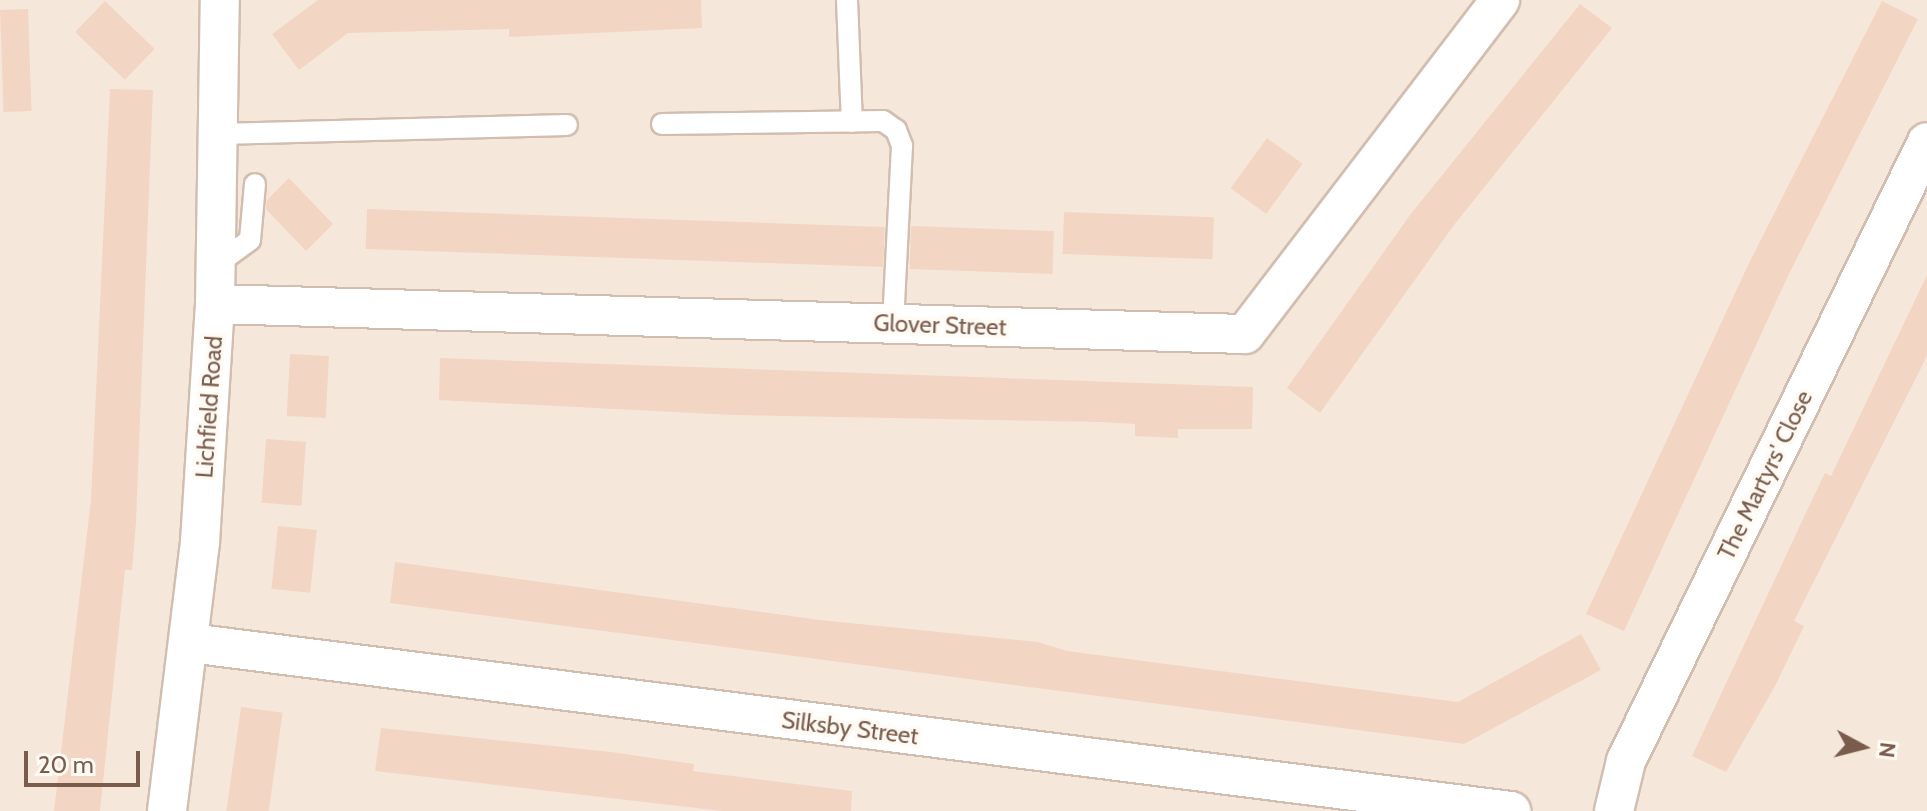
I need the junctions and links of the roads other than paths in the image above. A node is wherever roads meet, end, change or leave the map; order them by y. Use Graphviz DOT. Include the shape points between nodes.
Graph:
graph roads {
  1 [pos="220,0"];
  2 [pos="847,0"];
  3 [pos="1500,0"];
  4 [pos="852,122"];
  5 [pos="662,124"];
  6 [pos="567,125"];
  7 [pos="219,134"];
  8 [pos="1927,142"];
  9 [pos="255,184"];
  10 [pos="216,265"];
  11 [pos="215,304"];
  12 [pos="893,324"];
  13 [pos="190,643"];
  14 [pos="167,811"];
  15 [pos="1511,811"];
  16 [pos="1614,811"];
  1 -- 7 [label="street, Lichfield Road"];
  2 -- 4 [label="lane"];
  3 -- 12 [label="street, Glover Street" via="1245,334"];
  4 -- 5 [label="lane"];
  4 -- 12 [label="lane" via="883,121 896,130 902,146"];
  6 -- 7 [label="lane"];
  7 -- 10 [label="street, Lichfield Road"];
  8 -- 16 [label="street, The Martyrs' Close" via="1626,761"];
  9 -- 10 [label="lane" via="250,240"];
  10 -- 11 [label="street, Lichfield Road"];
  11 -- 12 [label="street, Glover Street"];
  11 -- 13 [label="street, Lichfield Road"];
  13 -- 14 [label="street, Lichfield Road"];
  13 -- 15 [label="street, Silksby Street"];
}
